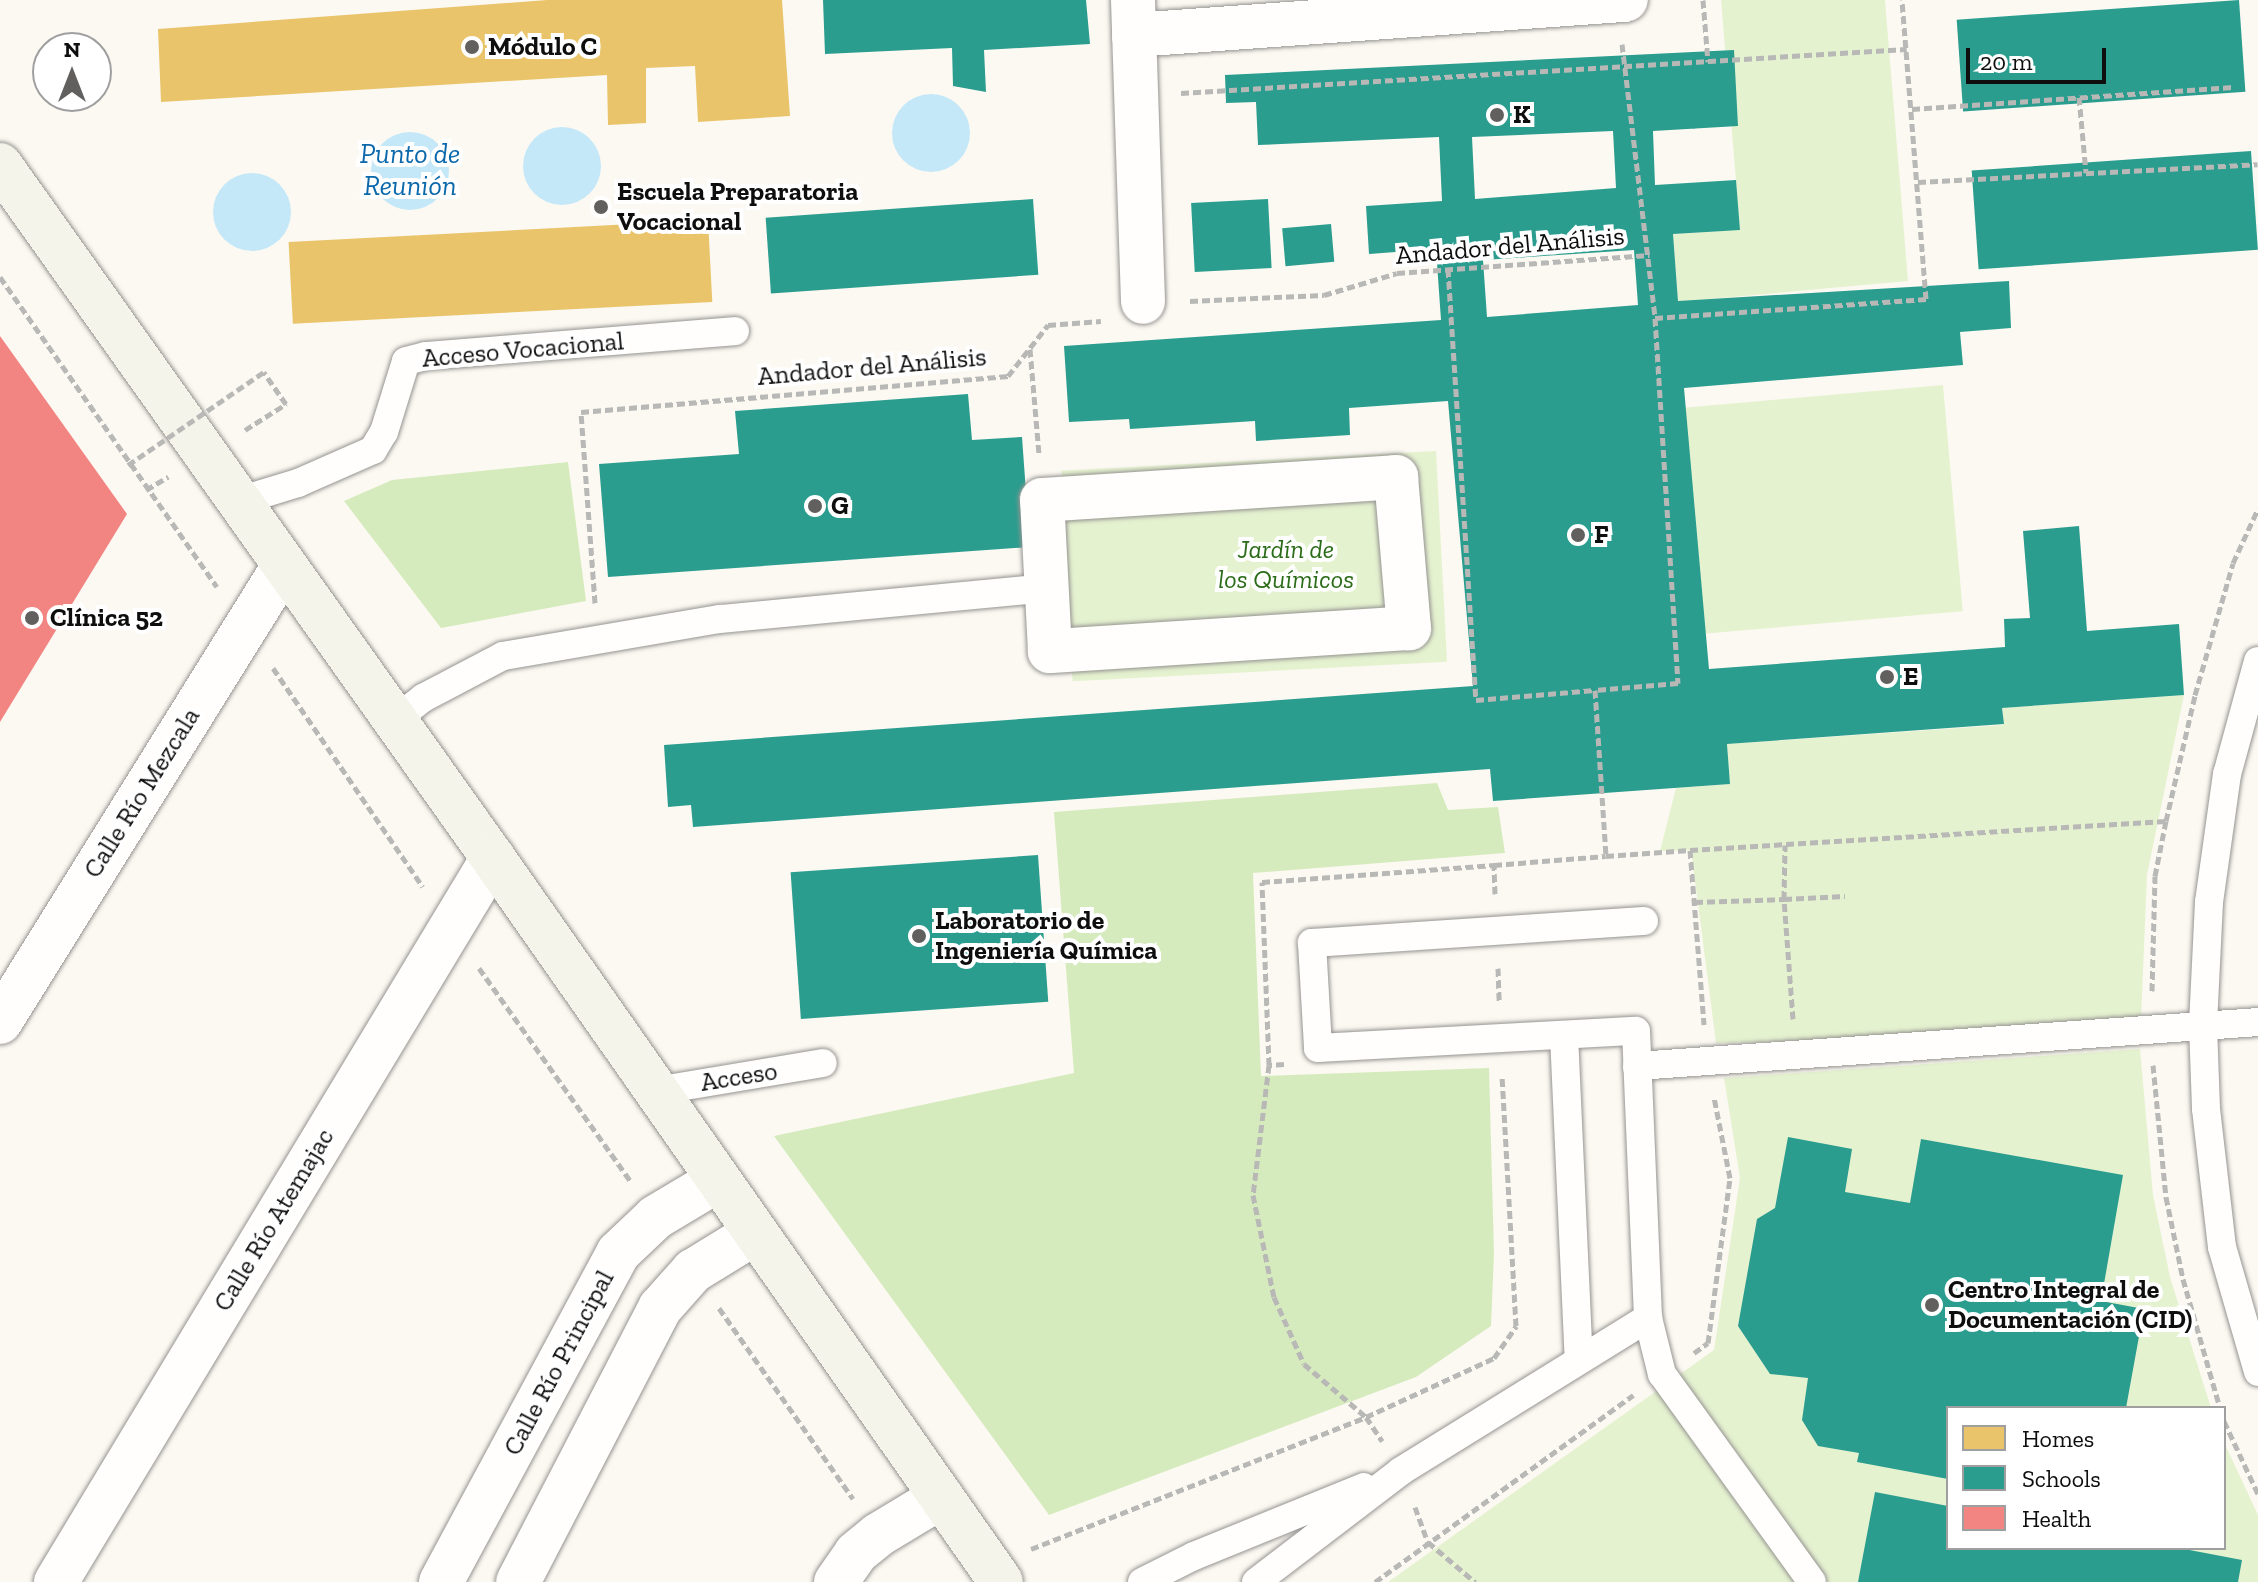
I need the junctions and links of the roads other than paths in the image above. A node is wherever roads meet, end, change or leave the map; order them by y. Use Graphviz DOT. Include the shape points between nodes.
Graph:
graph roads {
  1 [pos="1626,0"];
  2 [pos="1617,1"];
  3 [pos="1133,18"];
  4 [pos="0,165"];
  5 [pos="1143,302"];
  6 [pos="735,331"];
  7 [pos="239,501"];
  8 [pos="284,566"];
  9 [pos="1045,588"];
  10 [pos="2258,661"];
  11 [pos="395,720"];
  12 [pos="493,858"];
  13 [pos="1644,921"];
  14 [pos="0,1022"];
  15 [pos="2258,1022"];
  16 [pos="2203,1026"];
  17 [pos="1564,1035"];
  18 [pos="823,1063"];
  19 [pos="1637,1066"];
  20 [pos="656,1091"];
  21 [pos="718,1180"];
  22 [pos="755,1233"];
  23 [pos="1648,1318"];
  24 [pos="1579,1360"];
  25 [pos="2258,1372"];
  26 [pos="1401,1471"];
  27 [pos="941,1497"];
  28 [pos="995,1574"];
  29 [pos="56,1582"];
  30 [pos="441,1582"];
  31 [pos="518,1582"];
  32 [pos="836,1582"];
  33 [pos="1142,1582"];
  34 [pos="1256,1582"];
  35 [pos="1812,1582"];
  1 -- 2 [label="street"];
  2 -- 3 [label="street"];
  3 -- 5 [label="street"];
  4 -- 7 [label="main road"];
  6 -- 7 [label="lane, Acceso Vocacional" via="406,361 384,432 373,450 298,483"];
  7 -- 8 [label="main road"];
  8 -- 11 [label="main road"];
  8 -- 14 [label="street, Calle Río Mezcala"];
  9 -- 9 [label="street" via="1042,500 1396,477 1409,628 1050,651"];
  9 -- 11 [label="lane" via="720,619 503,656 423,698"];
  10 -- 16 [label="lane" via="2227,774 2209,902"];
  11 -- 12 [label="main road"];
  12 -- 20 [label="main road"];
  12 -- 29 [label="street, Calle Río Atemajac"];
  13 -- 17 [label="lane" via="1312,943 1318,1048"];
  15 -- 16 [label="lane"];
  16 -- 19 [label="lane"];
  16 -- 25 [label="lane" via="2206,1109 2222,1247"];
  17 -- 19 [label="lane" via="1636,1031"];
  17 -- 24 [label="lane"];
  18 -- 20 [label="lane, Acceso"];
  19 -- 23 [label="lane"];
  20 -- 21 [label="main road"];
  21 -- 22 [label="main road"];
  21 -- 30 [label="street, Calle Río Principal" via="656,1217 618,1253"];
  22 -- 27 [label="main road"];
  22 -- 31 [label="street" via="693,1271 660,1308"];
  23 -- 24 [label="lane"];
  23 -- 35 [label="lane" via="1662,1374"];
  24 -- 26 [label="lane"];
  26 -- 33 [label="lane"];
  26 -- 34 [label="lane"];
  27 -- 28 [label="main road"];
  27 -- 32 [label="street" via="878,1535 856,1553"];
}
